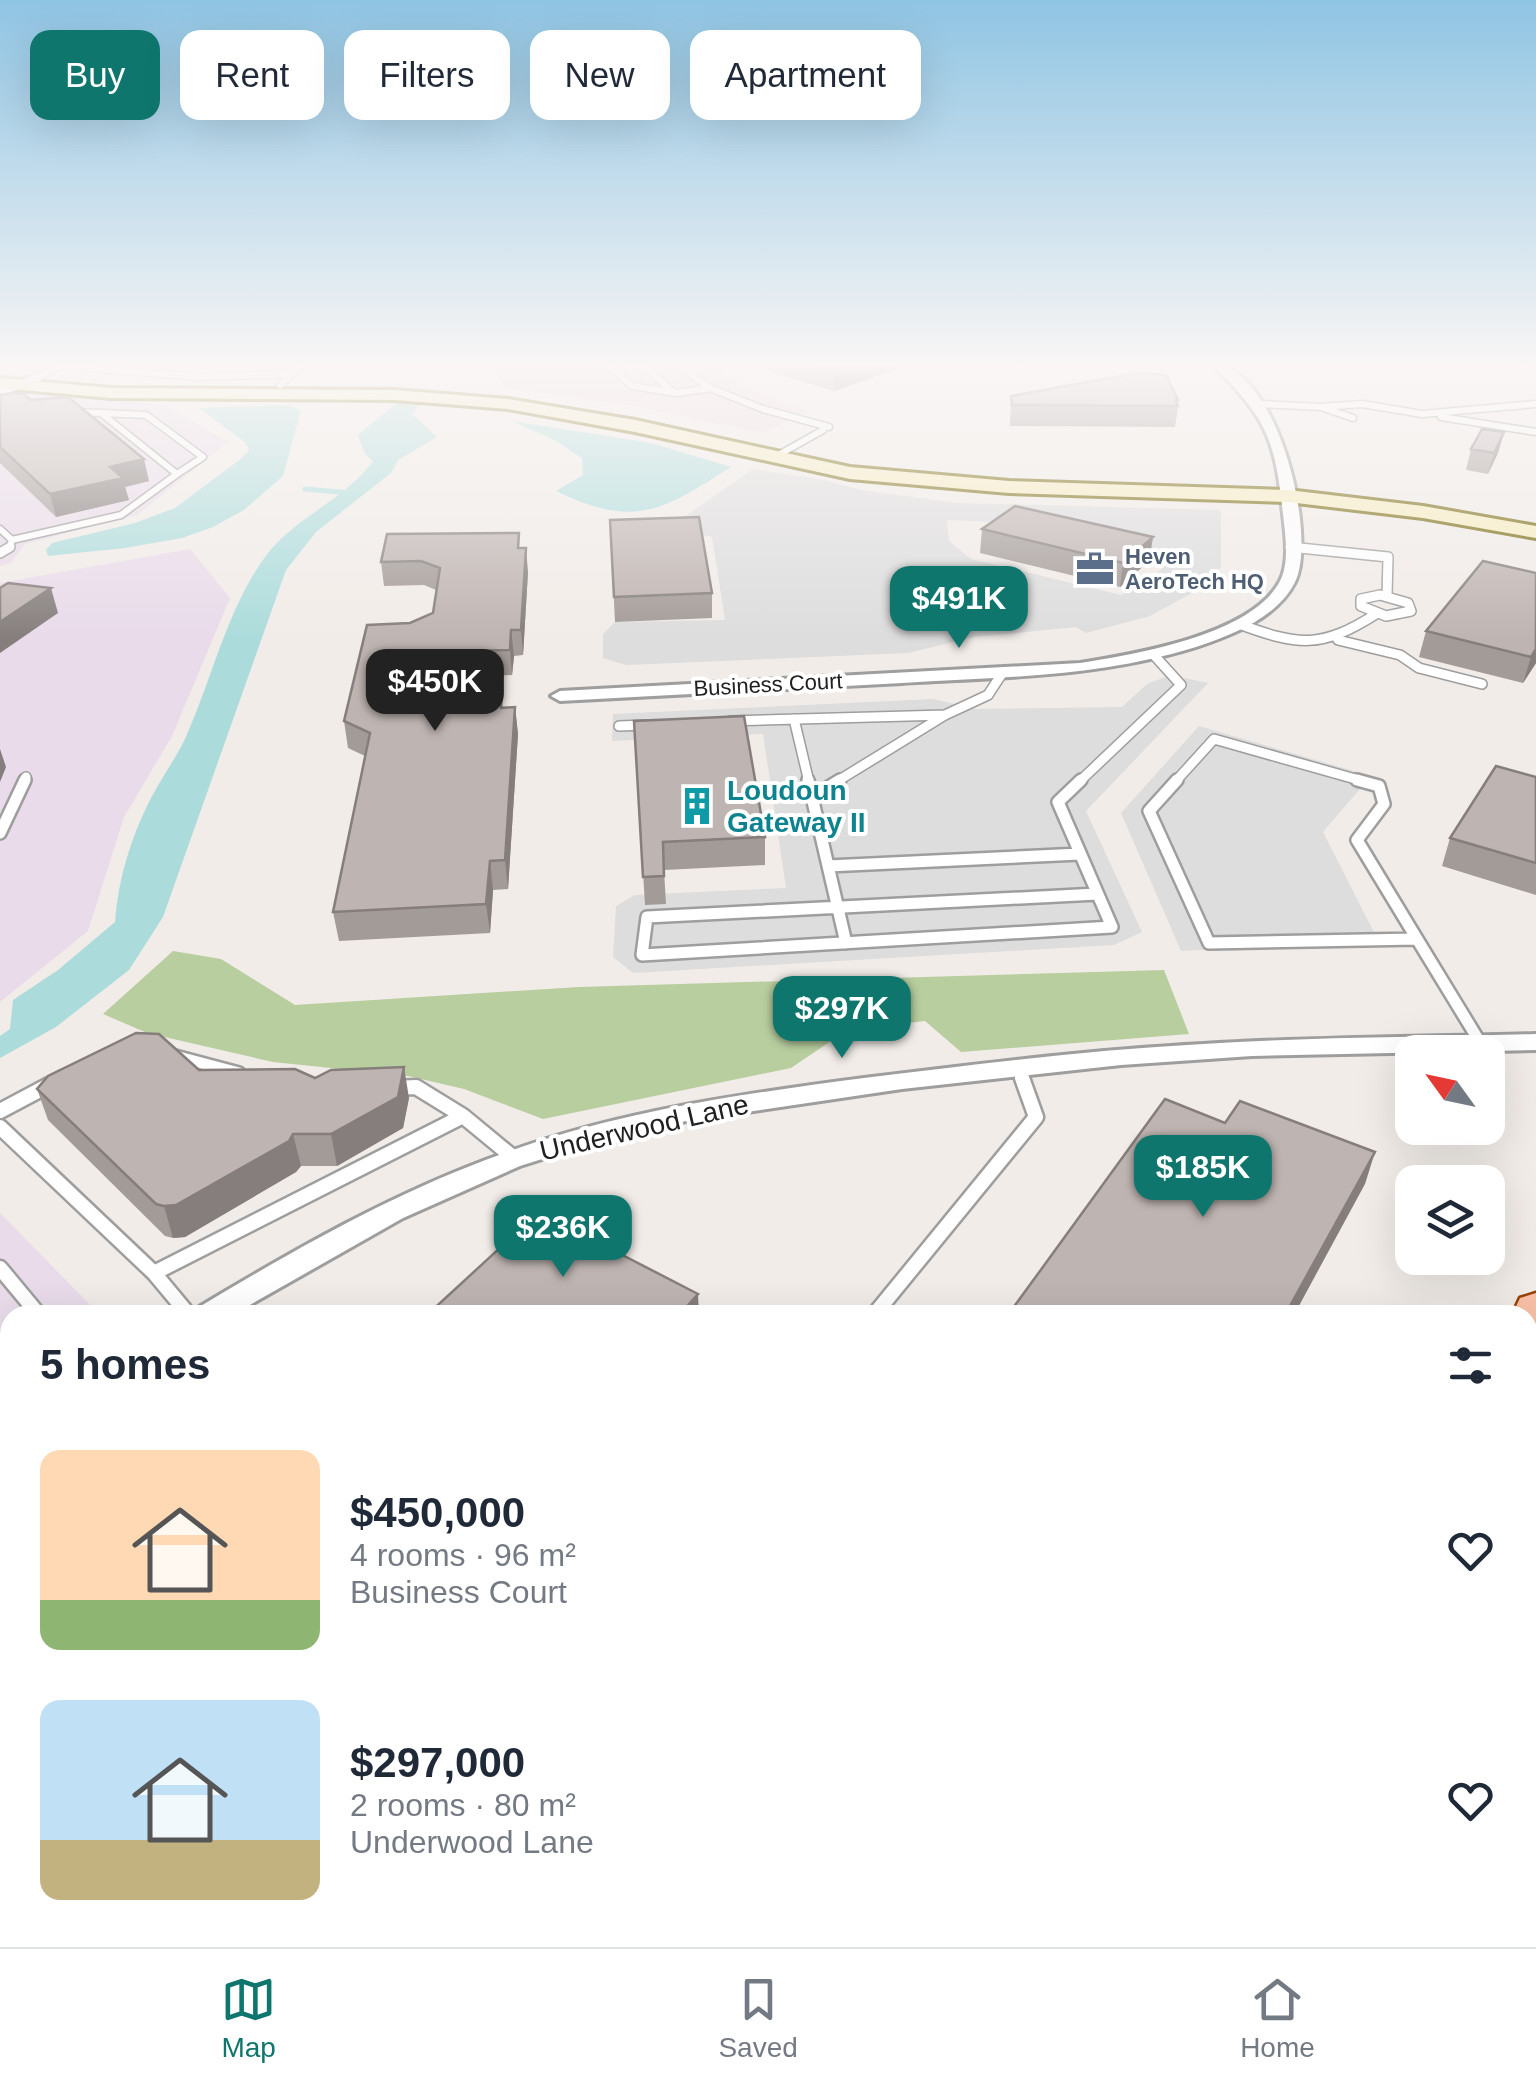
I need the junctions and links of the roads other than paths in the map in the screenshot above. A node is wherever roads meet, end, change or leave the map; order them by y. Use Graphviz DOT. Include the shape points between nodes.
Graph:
graph roads {
  1 [pos="156,457"];
  2 [pos="202,457"];
  3 [pos="791,457"];
  4 [pos="1281,457"];
  5 [pos="178,474"];
  6 [pos="1288,491"];
  7 [pos="1536,519"];
  8 [pos="0,529"];
  9 [pos="1536,532"];
  10 [pos="12,540"];
  11 [pos="1290,547"];
  12 [pos="0,553"];
  13 [pos="1387,596"];
  14 [pos="1376,614"];
  15 [pos="1239,624"];
  16 [pos="1338,640"];
  17 [pos="1153,654"];
  18 [pos="1003,672"];
  19 [pos="1482,684"];
  20 [pos="560,696"];
  21 [pos="945,715"];
  22 [pos="794,718"];
  23 [pos="716,722"];
  24 [pos="658,724"];
  25 [pos="619,726"];
  26 [pos="26,777"];
  27 [pos="812,797"];
  28 [pos="0,833"];
  29 [pos="1080,854"];
  30 [pos="828,866"];
  31 [pos="1097,894"];
  32 [pos="837,907"];
  33 [pos="1417,938"];
  34 [pos="846,942"];
  35 [pos="1476,1035"];
  36 [pos="1536,1042"];
  37 [pos="1505,1043"];
  38 [pos="1395,1047"];
  39 [pos="161,1056"];
  40 [pos="1018,1067"];
  41 [pos="253,1076"];
  42 [pos="62,1078"];
  43 [pos="380,1088"];
  44 [pos="0,1110"];
  45 [pos="463,1116"];
  46 [pos="0,1128"];
  47 [pos="514,1158"];
  48 [pos="0,1268"];
  49 [pos="154,1273"];
  50 [pos="31,1305"];
  51 [pos="181,1305"];
  52 [pos="225,1305"];
  53 [pos="882,1305"];
  1 -- 5 [label="lane"];
  2 -- 5 [label="lane"];
  3 -- 6 [label="main road" via="850,473 963,484"];
  4 -- 6 [label="street, Business Court"];
  5 -- 10 [label="lane" via="121,515"];
  6 -- 7 [label="main road" via="1440,502"];
  6 -- 9 [label="main road"];
  6 -- 11 [label="street, Business Court"];
  8 -- 10 [label="lane"];
  10 -- 12 [label="lane"];
  11 -- 13 [label="lane" via="1388,556"];
  11 -- 15 [label="street, Business Court" via="1288,582"];
  13 -- 14 [label="lane" via="1361,599"];
  13 -- 14 [label="lane" via="1408,603 1411,611"];
  14 -- 16 [label="lane"];
  15 -- 16 [label="lane" via="1292,642"];
  15 -- 17 [label="street, Business Court"];
  16 -- 19 [label="lane"];
  17 -- 18 [label="street, Business Court" via="1080,668"];
  17 -- 29 [label="lane" via="1181,685 1058,802"];
  18 -- 20 [label="street, Business Court"];
  18 -- 21 [label="lane" via="988,695"];
  21 -- 22 [label="lane"];
  21 -- 27 [label="lane"];
  22 -- 23 [label="lane"];
  22 -- 27 [label="lane"];
  24 -- 25 [label="lane"];
  26 -- 28 [label="lane"];
  27 -- 30 [label="lane"];
  29 -- 30 [label="lane"];
  29 -- 31 [label="lane"];
  30 -- 32 [label="lane"];
  31 -- 32 [label="lane"];
  31 -- 34 [label="lane" via="1112,927"];
  32 -- 34 [label="lane"];
  32 -- 34 [label="lane" via="647,917 642,955"];
  33 -- 33 [label="lane" via="1208,943 1149,811 1214,739 1379,786 1384,804 1357,840"];
  33 -- 35 [label="lane"];
  36 -- 37 [label="street, Underwood Lane"];
  38 -- 40 [label="street, Underwood Lane" via="1163,1054"];
  39 -- 41 [label="lane"];
  40 -- 47 [label="street, Underwood Lane" via="755,1100 634,1123"];
  40 -- 53 [label="lane" via="1036,1117"];
  42 -- 44 [label="lane"];
  43 -- 45 [label="lane" via="416,1087"];
  45 -- 47 [label="lane"];
  45 -- 49 [label="lane"];
  46 -- 49 [label="lane"];
  47 -- 52 [label="street, Underwood Lane" via="375,1218"];
  48 -- 50 [label="lane"];
  49 -- 51 [label="lane"];
}
